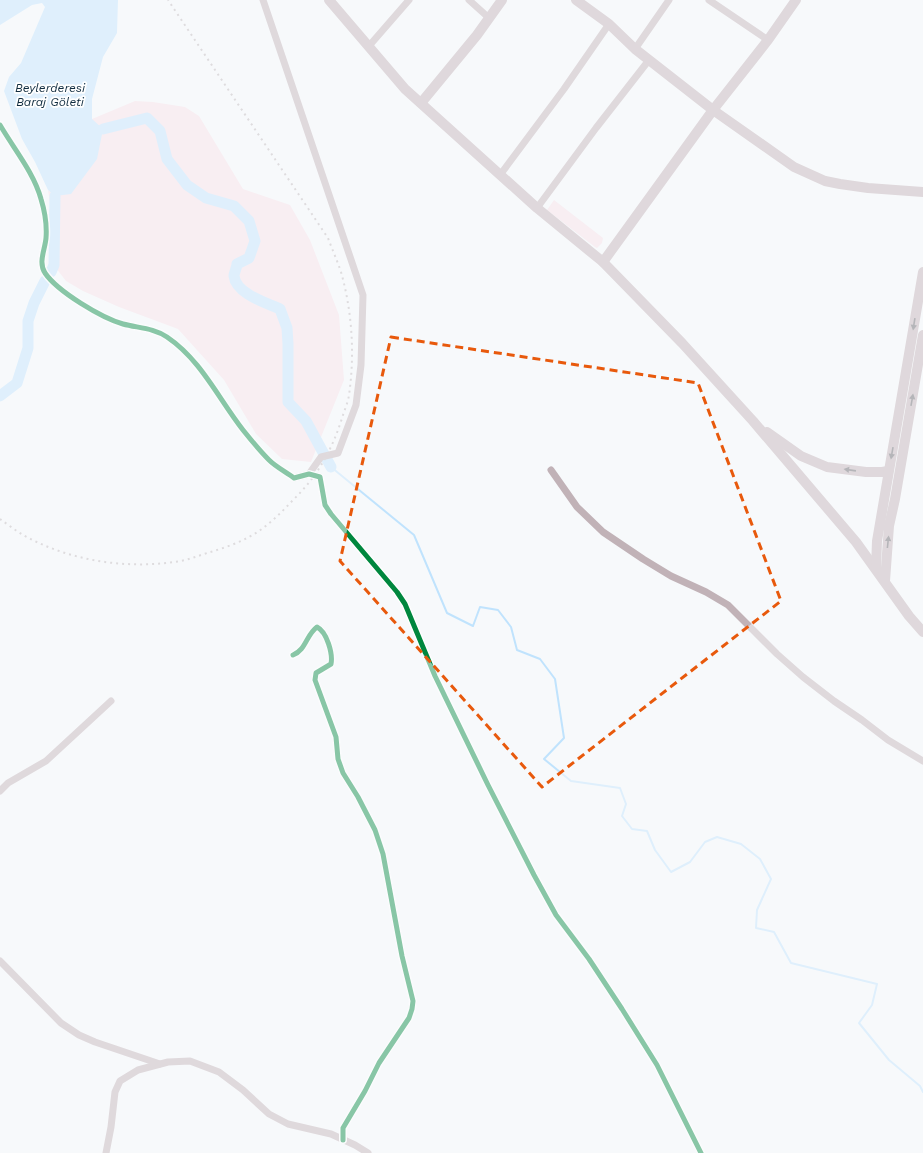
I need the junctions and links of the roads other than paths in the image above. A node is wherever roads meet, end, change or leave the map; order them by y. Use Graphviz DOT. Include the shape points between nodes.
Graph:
graph roads {
  1 [pos="263,0"];
  2 [pos="329,0"];
  3 [pos="409,0"];
  4 [pos="469,0"];
  5 [pos="502,0"];
  6 [pos="576,0"];
  7 [pos="670,0"];
  8 [pos="709,0"];
  9 [pos="796,0"];
  10 [pos="489,18"];
  11 [pos="609,24"];
  12 [pos="768,40"];
  13 [pos="369,46"];
  14 [pos="635,49"];
  15 [pos="649,60"];
  16 [pos="421,103"];
  17 [pos="713,110"];
  18 [pos="0,125"];
  19 [pos="500,175"];
  20 [pos="923,192"];
  21 [pos="537,208"];
  22 [pos="603,262"];
  23 [pos="923,272"];
  24 [pos="922,341"];
  25 [pos="753,422"];
  26 [pos="551,470"];
  27 [pos="888,471"];
  28 [pos="309,474"];
  29 [pos="876,568"];
  30 [pos="885,581"];
  31 [pos="923,632"];
  32 [pos="293,655"];
  33 [pos="112,701"];
  34 [pos="923,761"];
  35 [pos="0,791"];
  36 [pos="0,961"];
  37 [pos="160,1064"];
  38 [pos="343,1140"];
  39 [pos="106,1153"];
  40 [pos="368,1153"];
  41 [pos="701,1153"];
  1 -- 28 [label="street" via="363,295 361,365 356,405 338,453 321,457"];
  2 -- 13 [label="main road"];
  3 -- 13 [label="street"];
  4 -- 10 [label="street"];
  5 -- 10 [label="main road"];
  6 -- 11 [label="main road"];
  7 -- 14 [label="street"];
  8 -- 12 [label="street"];
  9 -- 12 [label="main road"];
  10 -- 16 [label="main road"];
  11 -- 14 [label="main road"];
  11 -- 19 [label="street"];
  12 -- 17 [label="main road"];
  13 -- 16 [label="main road" via="405,89"];
  14 -- 15 [label="main road"];
  15 -- 17 [label="main road"];
  15 -- 21 [label="street"];
  16 -- 19 [label="main road"];
  17 -- 20 [label="main road" via="790,164 813,176 840,184"];
  17 -- 22 [label="main road"];
  18 -- 28 [label="street" via="33,179 41,198 46,219 46,239 41,265 51,280 80,305 122,323 154,330 166,336 183,349 215,388 243,429 270,460 294,478"];
  19 -- 21 [label="main road"];
  21 -- 22 [label="main road"];
  22 -- 25 [label="main road" via="682,342"];
  23 -- 27 [label="main road, one-way"];
  30 -- 24 [label="main road, one-way" via="889,526"];
  27 -- 25 [label="main road, one-way" via="866,472 827,467 801,456"];
  25 -- 29 [label="main road"];
  26 -- 34 [label="street" via="577,507 604,532 671,576 728,604 777,654 804,677 888,740"];
  27 -- 29 [label="main road" via="877,541"];
  28 -- 41 [label="street" via="320,476 325,505 405,604 435,676 534,875 556,915 619,1003 657,1065"];
  29 -- 30 [label="main road"];
  30 -- 31 [label="main road"];
  32 -- 38 [label="street" via="299,653 313,630 317,627 321,629 328,641 332,659 331,664 316,673 315,680 336,737 338,759 343,773 375,830 383,854 413,1002 410,1018 379,1063 343,1128"];
  33 -- 35 [label="street" via="46,761 8,783"];
  36 -- 37 [label="street" via="61,1023 79,1035"];
  37 -- 38 [label="street" via="190,1061 219,1072 269,1114 288,1124 331,1134"];
  37 -- 39 [label="street" via="138,1070 120,1080 115,1092"];
  38 -- 40 [label="street"];
}
